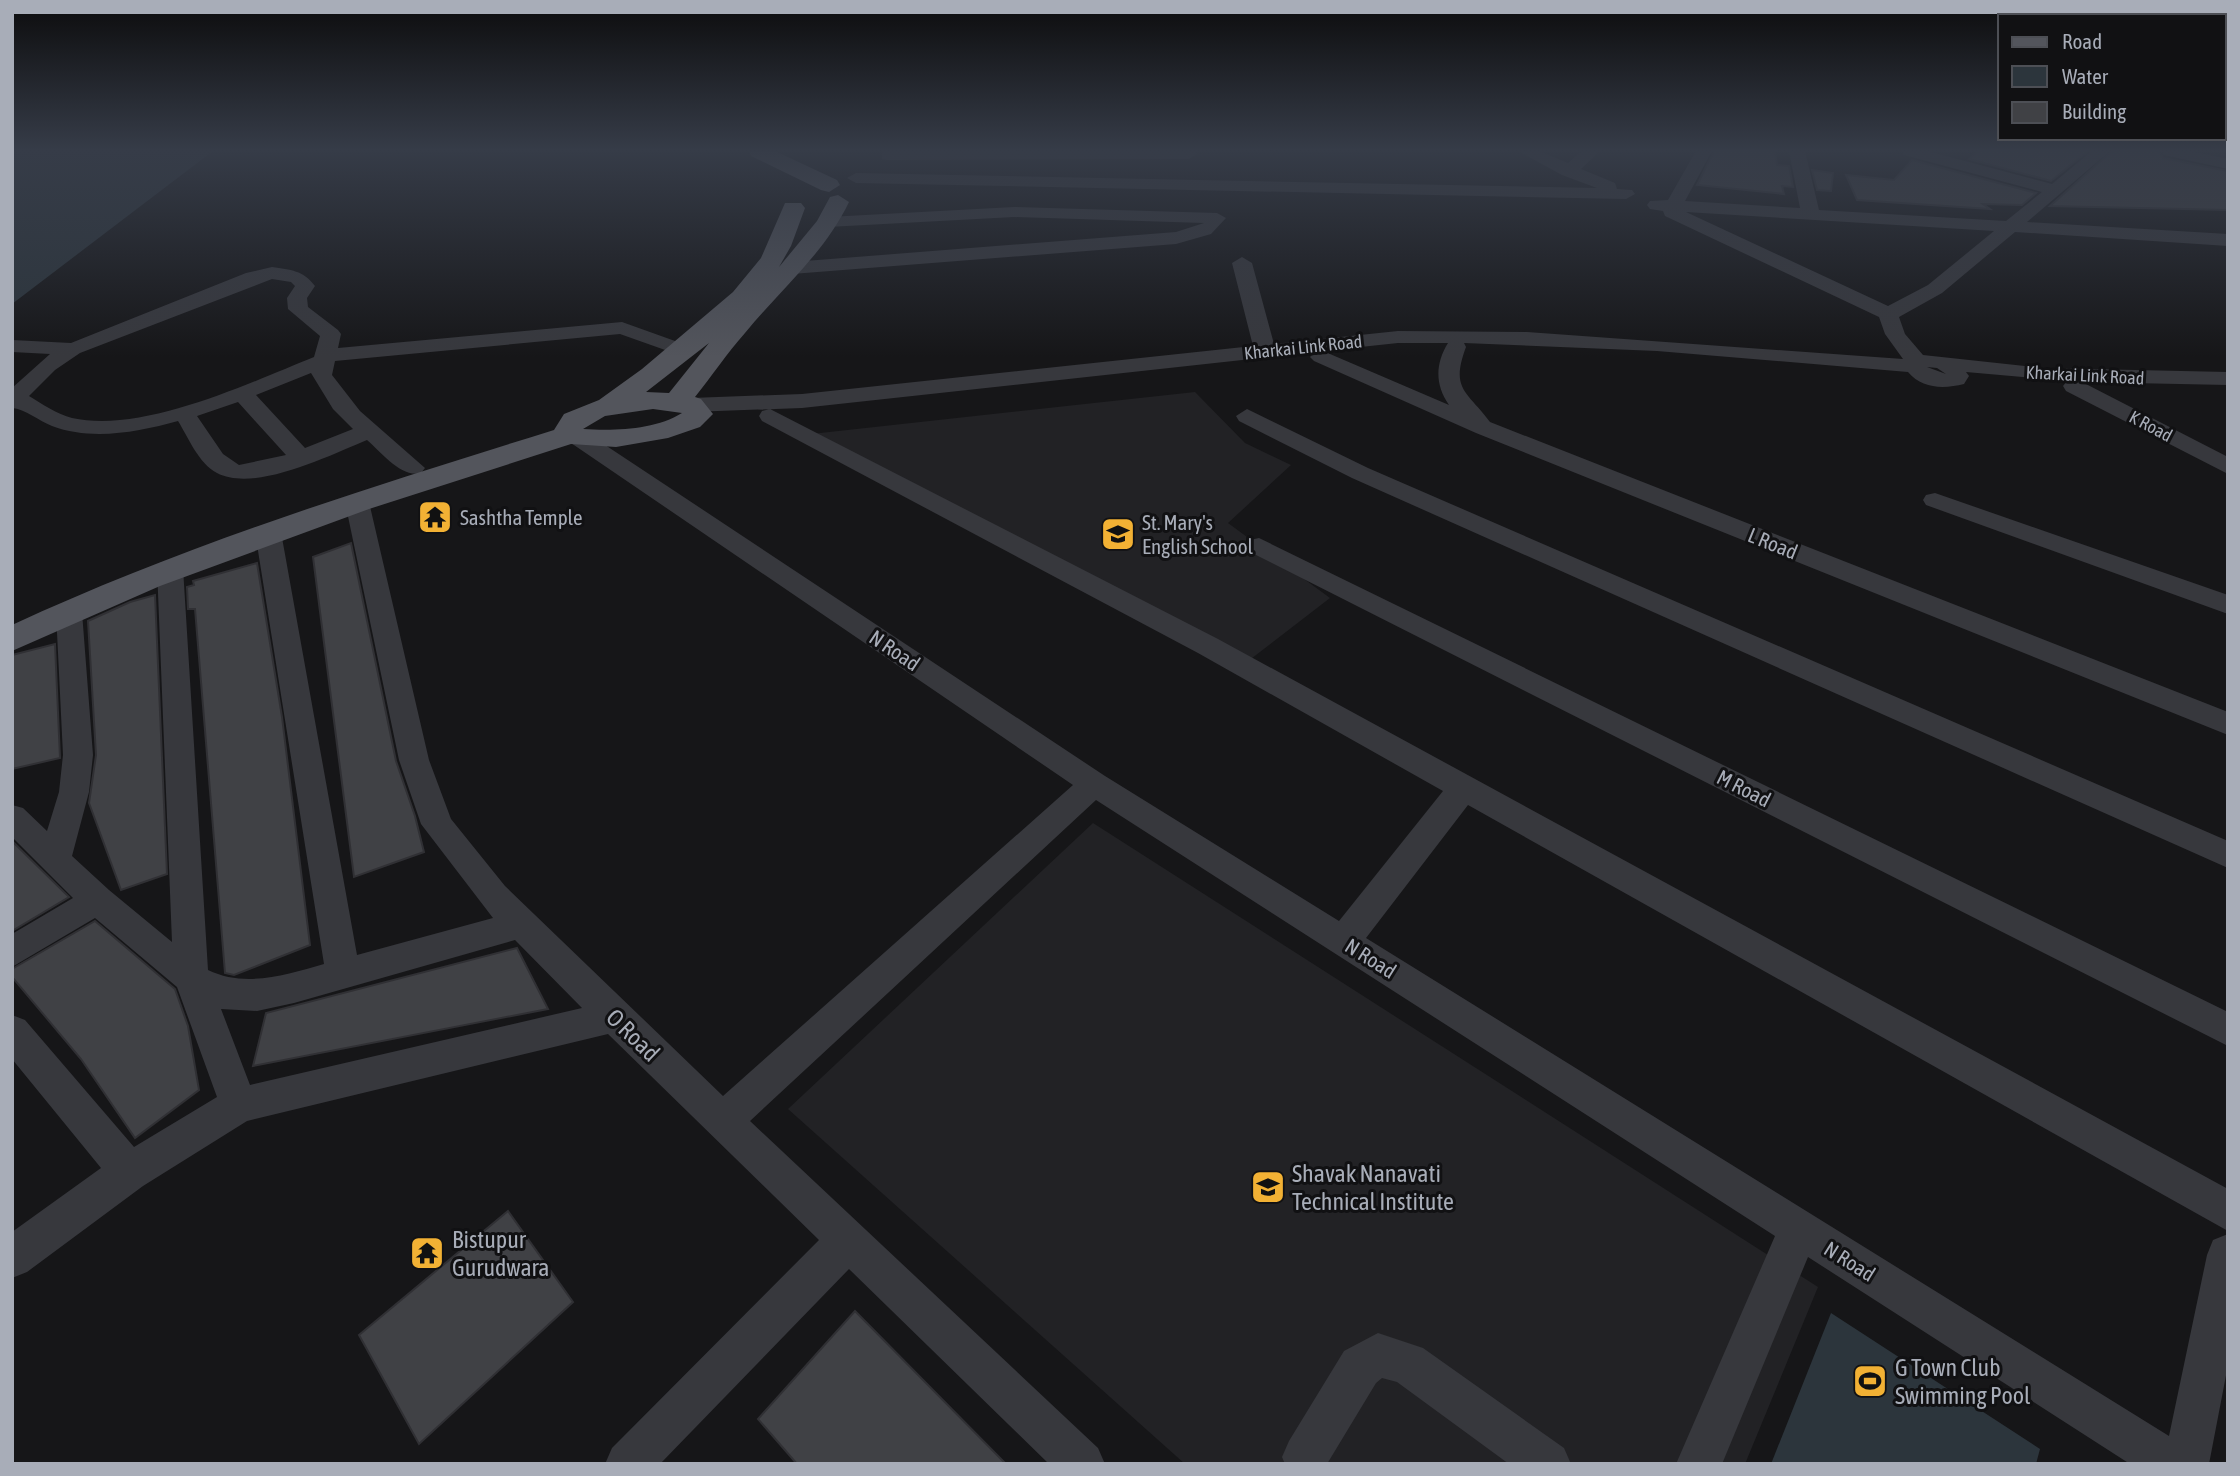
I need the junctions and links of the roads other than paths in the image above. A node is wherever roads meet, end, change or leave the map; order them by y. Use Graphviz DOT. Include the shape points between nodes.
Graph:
graph roads {
  1 [pos="784,220"];
  2 [pos="822,220"];
  3 [pos="1216,220"];
  4 [pos="1695,220"];
  5 [pos="1881,220"];
  6 [pos="2018,220"];
  7 [pos="2009,227"];
  8 [pos="2228,240"];
  9 [pos="1242,263"];
  10 [pos="792,268"];
  11 [pos="1894,312"];
  12 [pos="12,346"];
  13 [pos="1456,347"];
  14 [pos="73,349"];
  15 [pos="682,350"];
  16 [pos="1265,351"];
  17 [pos="1321,357"];
  18 [pos="323,359"];
  19 [pos="1932,368"];
  20 [pos="2228,379"];
  21 [pos="2074,386"];
  22 [pos="2228,389"];
  23 [pos="241,392"];
  24 [pos="14,400"];
  25 [pos="605,407"];
  26 [pos="685,410"];
  27 [pos="184,412"];
  28 [pos="770,416"];
  29 [pos="1247,416"];
  30 [pos="1484,428"];
  31 [pos="573,431"];
  32 [pos="367,432"];
  33 [pos="299,456"];
  34 [pos="2228,467"];
  35 [pos="413,468"];
  36 [pos="1935,500"];
  37 [pos="357,502"];
  38 [pos="268,532"];
  39 [pos="1259,546"];
  40 [pos="170,568"];
  41 [pos="2228,605"];
  42 [pos="69,612"];
  43 [pos="12,620"];
  44 [pos="12,639"];
  45 [pos="2228,724"];
  46 [pos="1094,784"];
  47 [pos="1464,788"];
  48 [pos="12,817"];
  49 [pos="2228,855"];
  50 [pos="55,860"];
  51 [pos="97,900"];
  52 [pos="521,924"];
  53 [pos="1343,941"];
  54 [pos="12,951"];
  55 [pos="343,974"];
  56 [pos="191,978"];
  57 [pos="614,1017"];
  58 [pos="2228,1030"];
  59 [pos="12,1031"];
  60 [pos="239,1105"];
  61 [pos="723,1121"];
  62 [pos="129,1172"];
  63 [pos="2228,1211"];
  64 [pos="1799,1229"];
  65 [pos="848,1240"];
  66 [pos="2228,1255"];
  67 [pos="12,1256"];
  68 [pos="1305,1457"];
  69 [pos="635,1461"];
  70 [pos="1082,1464"];
  71 [pos="1548,1464"];
  72 [pos="1699,1464"];
  73 [pos="2172,1464"];
  74 [pos="2186,1464"];
  1 -- 15 [label="main road" via="772,259 760,276"];
  2 -- 10 [label="main road"];
  3 -- 10 [label="street" via="1198,234 1176,237"];
  4 -- 11 [label="street"];
  5 -- 7 [label="street"];
  6 -- 7 [label="street"];
  7 -- 8 [label="street"];
  7 -- 11 [label="street" via="1935,289"];
  9 -- 16 [label="street"];
  10 -- 26 [label="main road" via="736,326"];
  11 -- 19 [label="street" via="1889,321 1898,339"];
  12 -- 14 [label="street"];
  13 -- 17 [label="street"];
  13 -- 19 [label="street"];
  13 -- 30 [label="street" via="1447,367 1449,386 1459,404"];
  14 -- 18 [label="street" via="272,273 303,280 295,303 298,309 331,334"];
  14 -- 24 [label="street" via="47,365"];
  15 -- 18 [label="street" via="622,328"];
  15 -- 25 [label="main road"];
  16 -- 19 [label="street, Kharkai Link Road" via="1398,337 1458,336"];
  16 -- 26 [label="street, Kharkai Link Road"];
  17 -- 28 [label="street"];
  17 -- 30 [label="street, L Road"];
  18 -- 23 [label="street"];
  18 -- 32 [label="street" via="321,375 330,392"];
  19 -- 20 [label="street, Kharkai Link Road"];
  19 -- 21 [label="street, Kharkai Link Road"];
  21 -- 22 [label="street, Kharkai Link Road"];
  21 -- 34 [label="street, K Road"];
  23 -- 27 [label="street"];
  23 -- 33 [label="street"];
  24 -- 27 [label="street" via="73,425 105,427"];
  25 -- 26 [label="main road" via="653,400"];
  25 -- 31 [label="main road"];
  26 -- 28 [label="street"];
  26 -- 31 [label="main road" via="632,435"];
  27 -- 33 [label="street" via="225,468 242,473"];
  28 -- 47 [label="street" via="1209,646"];
  29 -- 49 [label="street" via="1360,473"];
  30 -- 45 [label="street, L Road"];
  31 -- 35 [label="main road"];
  31 -- 37 [label="main road"];
  31 -- 46 [label="street, N Road"];
  32 -- 33 [label="street"];
  32 -- 35 [label="street"];
  35 -- 43 [label="main road" via="188,542"];
  36 -- 41 [label="street"];
  37 -- 38 [label="main road"];
  37 -- 52 [label="street, O Road" via="414,760 437,824"];
  38 -- 40 [label="main road"];
  38 -- 55 [label="street"];
  39 -- 58 [label="street, M Road"];
  40 -- 42 [label="main road"];
  40 -- 56 [label="street"];
  42 -- 44 [label="main road"];
  42 -- 50 [label="street" via="78,755 74,792"];
  46 -- 53 [label="street, N Road"];
  46 -- 61 [label="street"];
  47 -- 53 [label="street"];
  47 -- 63 [label="street"];
  48 -- 50 [label="street"];
  50 -- 51 [label="street"];
  51 -- 54 [label="street"];
  51 -- 56 [label="street"];
  52 -- 55 [label="street"];
  52 -- 57 [label="street, O Road"];
  53 -- 64 [label="street, N Road"];
  55 -- 56 [label="street" via="257,995 222,994"];
  56 -- 60 [label="street"];
  57 -- 60 [label="street"];
  57 -- 61 [label="street, O Road"];
  59 -- 62 [label="street"];
  60 -- 62 [label="street"];
  61 -- 65 [label="street, O Road"];
  62 -- 67 [label="street"];
  64 -- 72 [label="street"];
  64 -- 73 [label="street, N Road"];
  65 -- 69 [label="street"];
  65 -- 70 [label="street, O Road"];
  66 -- 74 [label="street"];
  68 -- 71 [label="street" via="1360,1367 1378,1355 1408,1363"];
}
